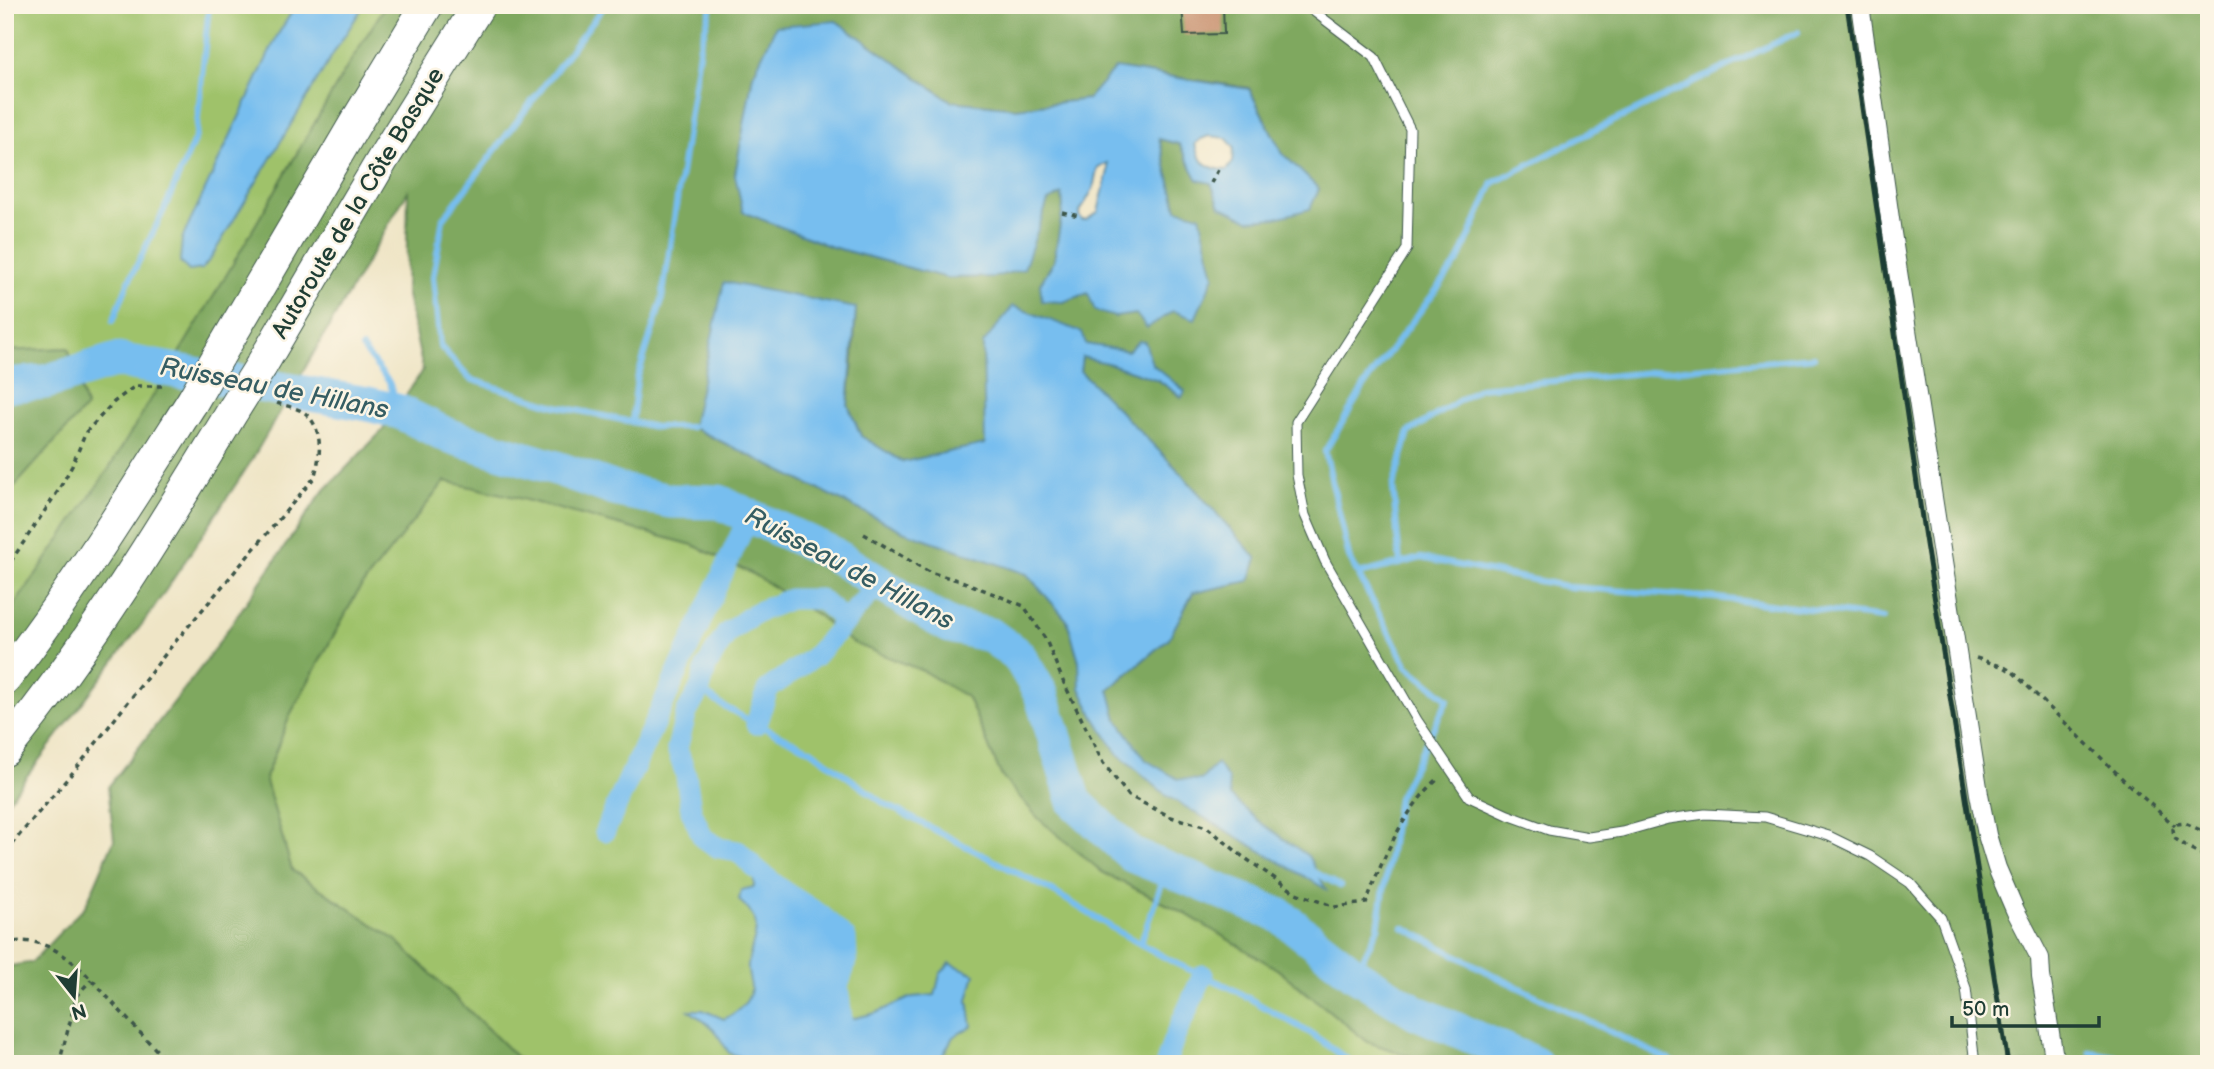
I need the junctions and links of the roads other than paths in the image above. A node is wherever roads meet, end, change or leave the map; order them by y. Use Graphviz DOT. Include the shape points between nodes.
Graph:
graph roads {
  1 [pos="428,5"];
  2 [pos="479,5"];
  3 [pos="1302,5"];
  4 [pos="1860,5"];
  5 [pos="5,679"];
  6 [pos="5,750"];
  7 [pos="1975,1064"];
  8 [pos="2055,1064"];
  1 -- 5 [label="highway, Autoroute de la Côte Basque, bridge" via="192,402 100,546"];
  2 -- 6 [label="highway, Autoroute de la Côte Basque, bridge" via="104,617"];
  3 -- 7 [label="lane" via="1374,57 1409,129 1408,249 1296,422 1297,475 1305,515 1325,561 1418,720 1469,797 1549,830 1588,837 1705,814 1765,817 1829,836 1870,856 1910,883 1941,918 1966,988"];
  4 -- 8 [label="street" via="1987,835 1997,869 2040,958"];
}
